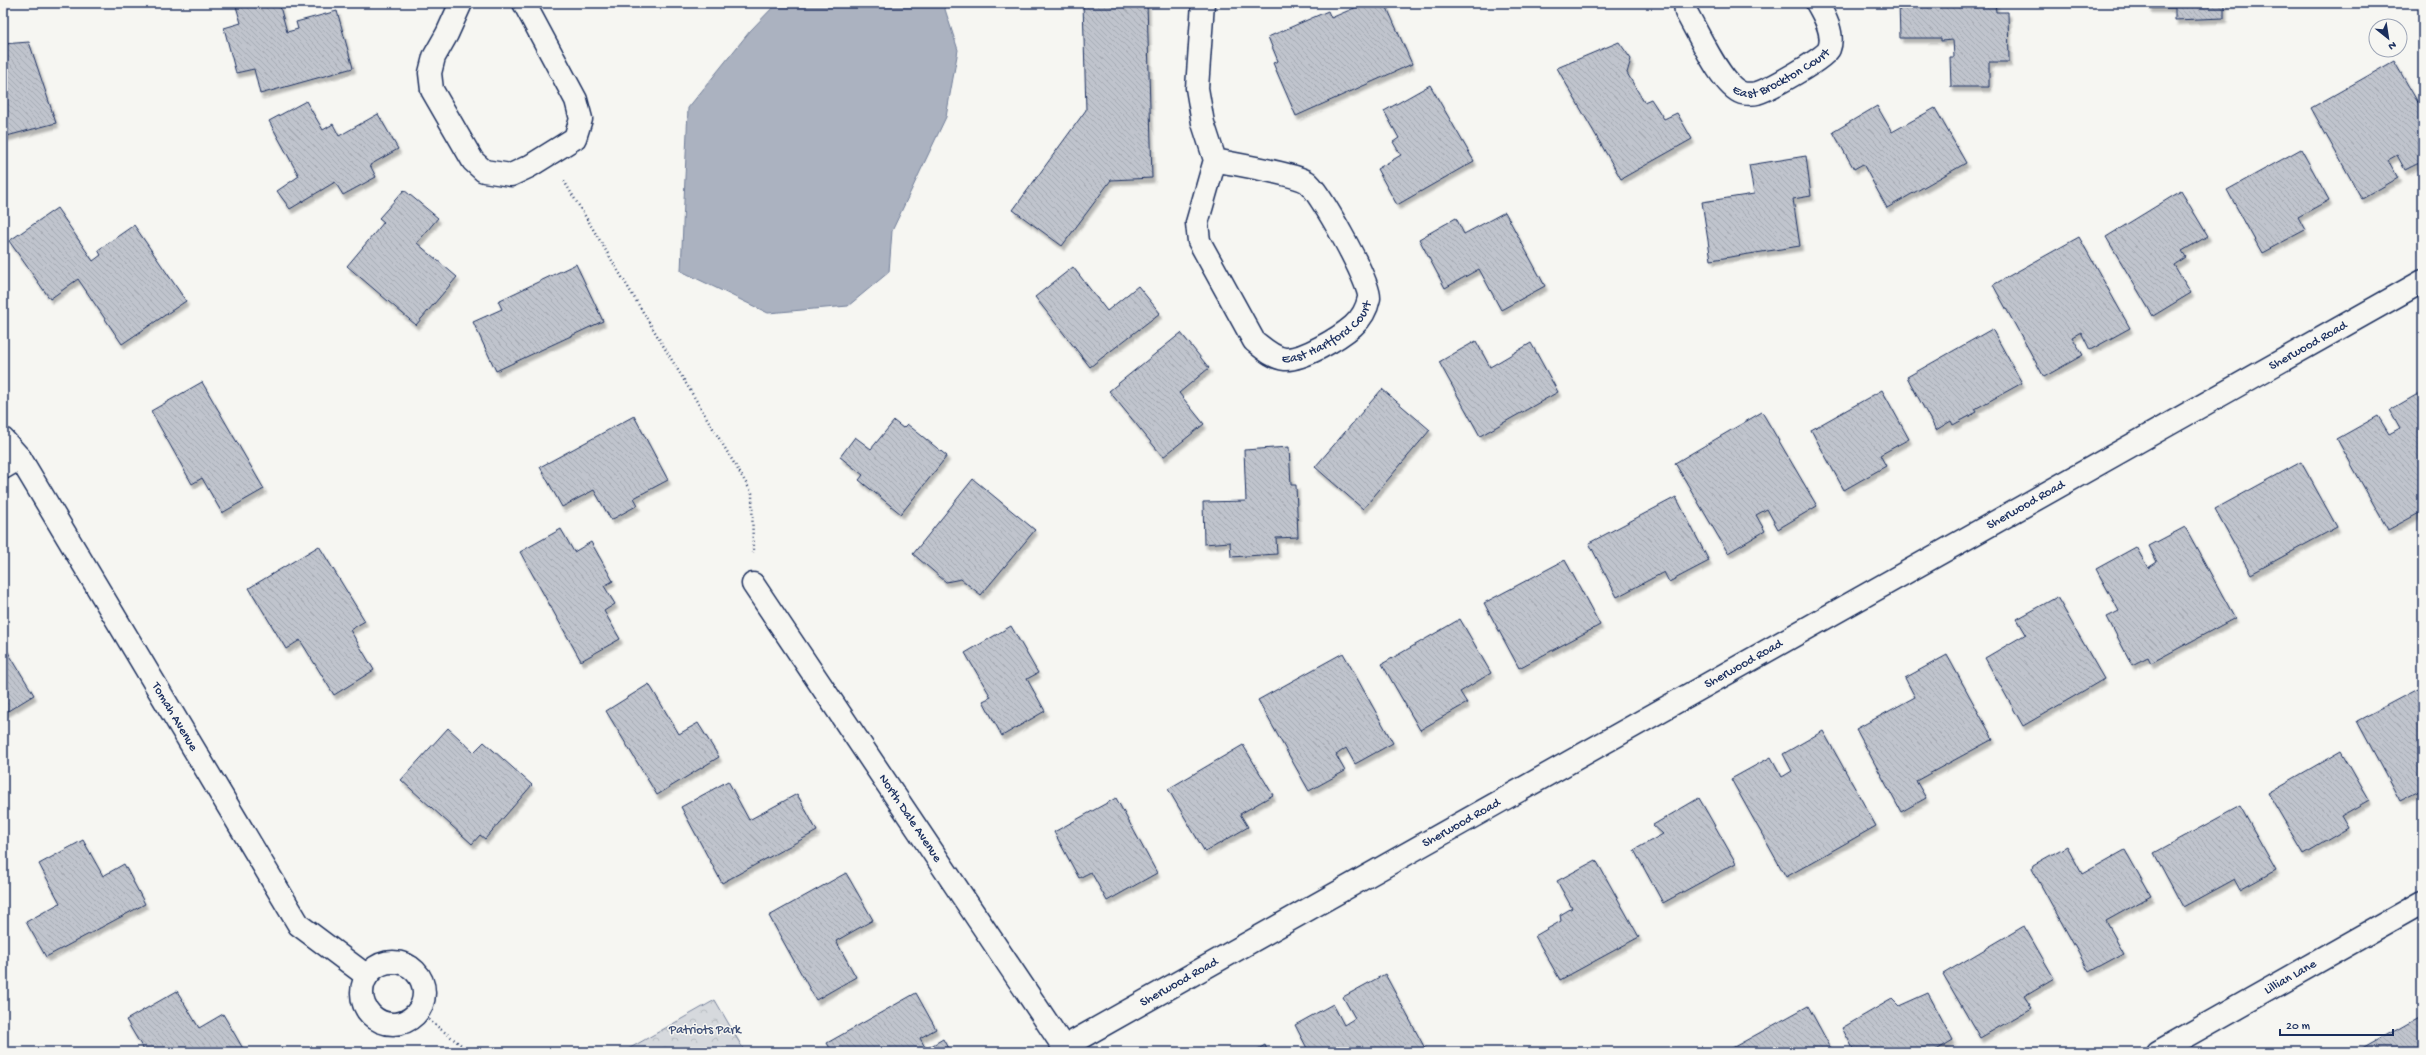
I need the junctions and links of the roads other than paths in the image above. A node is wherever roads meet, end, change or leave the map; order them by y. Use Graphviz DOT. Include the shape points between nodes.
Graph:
graph roads {
  1 [pos="461,3"];
  2 [pos="524,3"];
  3 [pos="1203,3"];
  4 [pos="1685,3"];
  5 [pos="1817,3"];
  6 [pos="1215,160"];
  7 [pos="2423,281"];
  8 [pos="3,439"];
  9 [pos="12,463"];
  10 [pos="753,584"];
  11 [pos="2423,902"];
  12 [pos="367,976"];
  13 [pos="1066,1049"];
  14 [pos="2158,1052"];
  1 -- 2 [label="street" via="434,57 430,74 432,90 473,161 484,171 511,174 530,166 575,138 581,119 576,100"];
  3 -- 6 [label="street" via="1197,88 1203,123"];
  4 -- 5 [label="street, East Brockton Court" via="1686,12 1728,84 1743,94 1757,94 1821,58 1829,49 1830,33"];
  6 -- 6 [label="street, East Hartford Court" via="1197,223 1199,241 1254,341 1269,353 1285,359 1305,355 1353,326 1364,313 1370,296 1364,278 1319,195 1306,181"];
  7 -- 13 [label="street, Sherwood Road"];
  8 -- 9 [label="street, Tomah Avenue"];
  9 -- 12 [label="street, Tomah Avenue" via="299,925"];
  10 -- 13 [label="street, North Dale Avenue"];
  11 -- 14 [label="street, Lillian Lane"];
  12 -- 12 [label="street" via="382,964 401,963 411,967 418,974 424,992 419,1012 412,1019 402,1023 391,1025 380,1022 365,1008 362,986"];
}
